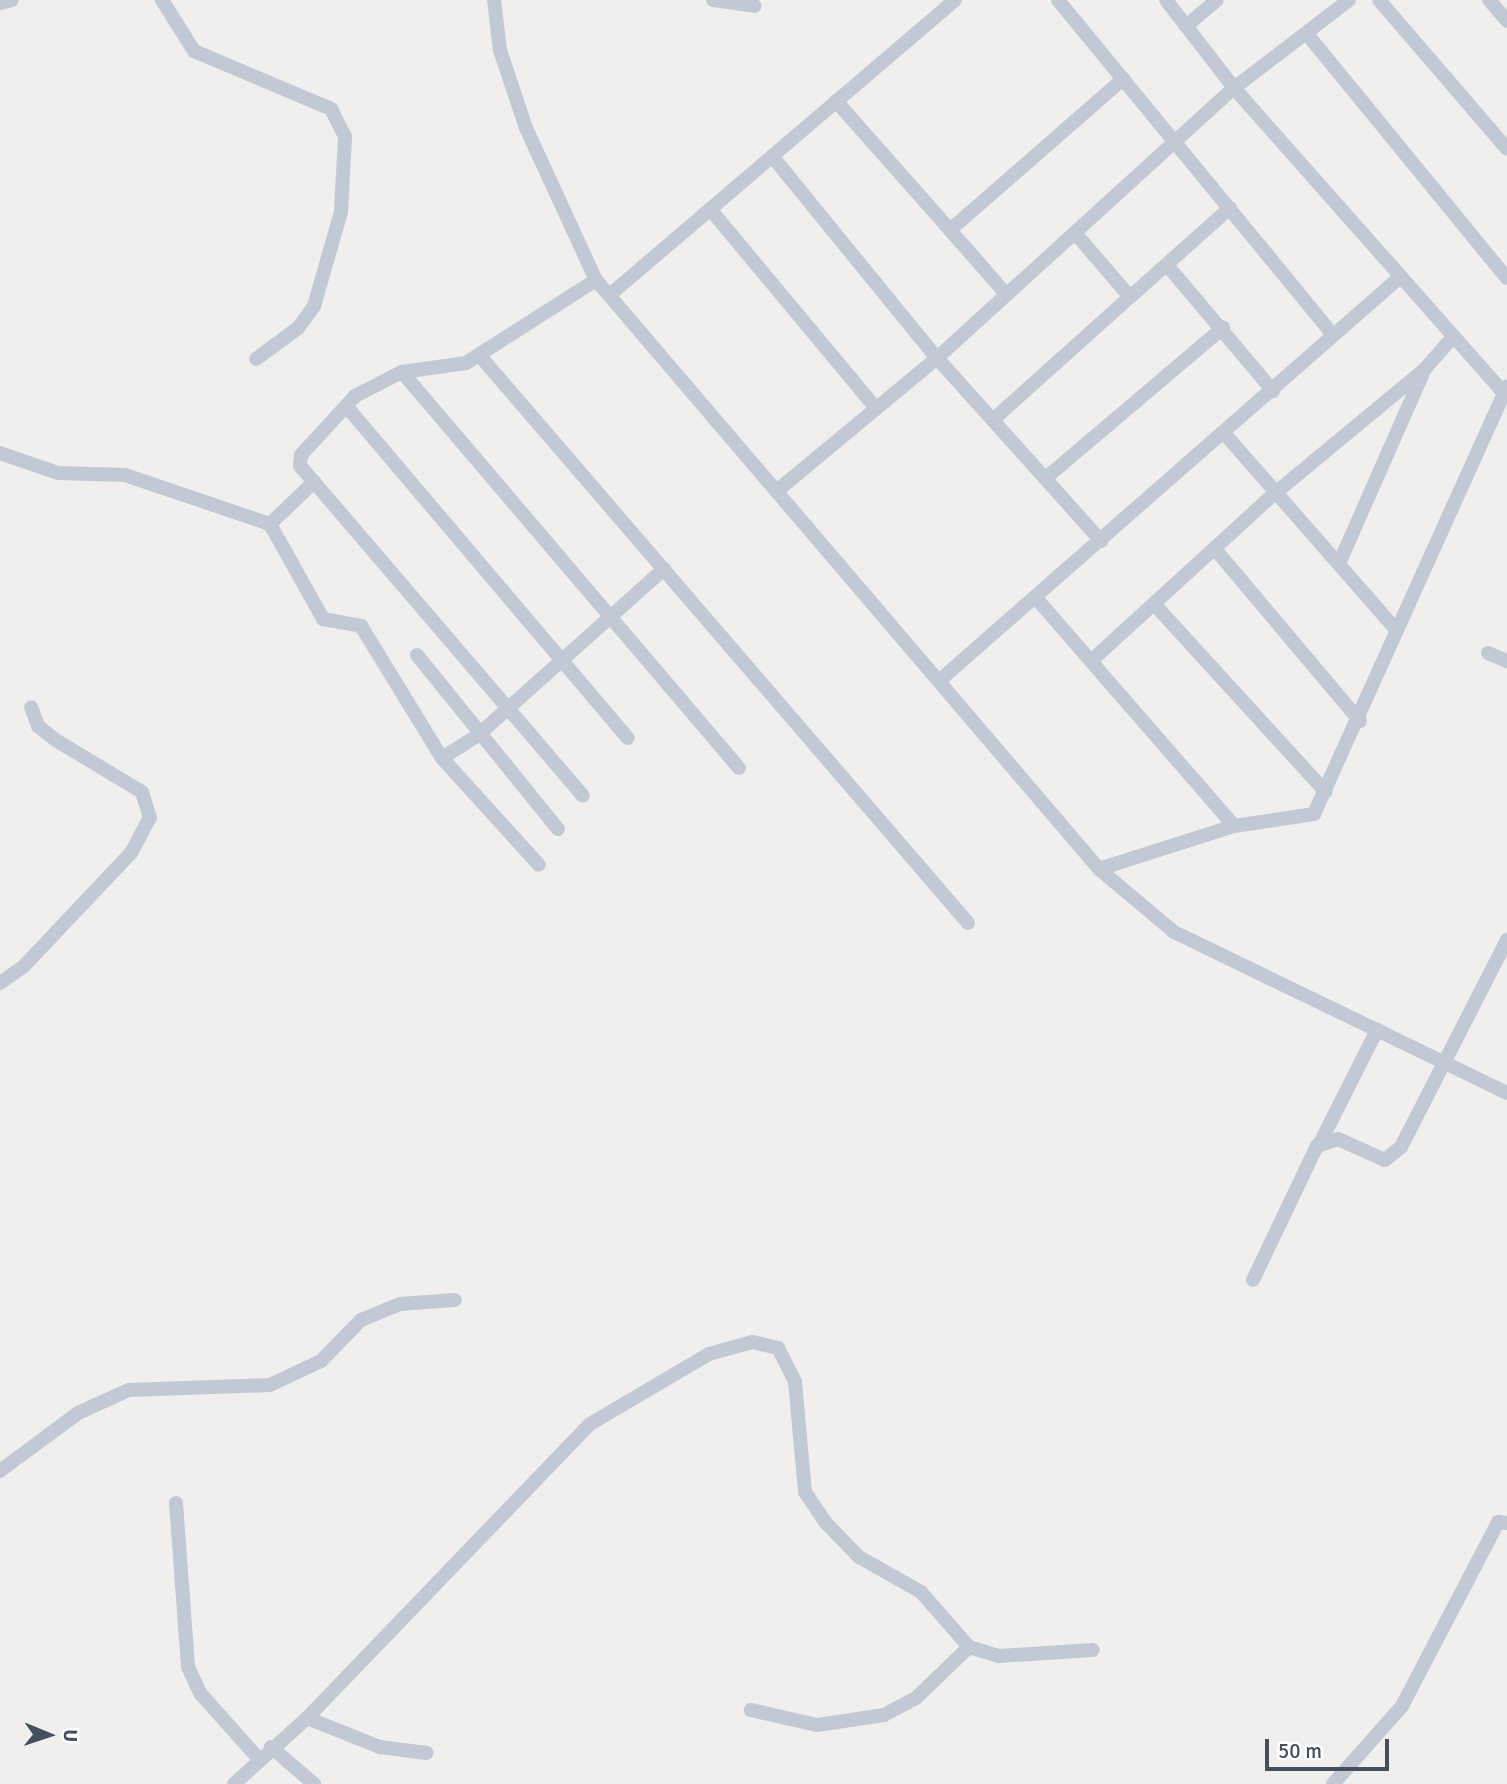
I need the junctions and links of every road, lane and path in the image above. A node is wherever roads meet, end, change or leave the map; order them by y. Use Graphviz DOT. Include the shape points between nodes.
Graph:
graph roads {
  1 [pos="12,0"];
  2 [pos="162,0"];
  3 [pos="494,0"];
  4 [pos="713,0"];
  5 [pos="955,0"];
  6 [pos="1058,0"];
  7 [pos="1166,0"];
  8 [pos="1217,0"];
  9 [pos="1349,0"];
  10 [pos="1378,0"];
  11 [pos="1489,0"];
  12 [pos="0,3"];
  13 [pos="755,6"];
  14 [pos="1507,21"];
  15 [pos="1186,26"];
  16 [pos="1307,34"];
  17 [pos="1123,79"];
  18 [pos="1234,88"];
  19 [pos="836,101"];
  20 [pos="1177,143"];
  21 [pos="1507,149"];
  22 [pos="772,156"];
  23 [pos="1230,208"];
  24 [pos="710,209"];
  25 [pos="950,230"];
  26 [pos="1074,233"];
  27 [pos="1167,265"];
  28 [pos="1400,277"];
  29 [pos="1507,278"];
  30 [pos="596,280"];
  31 [pos="612,293"];
  32 [pos="1006,295"];
  33 [pos="1130,297"];
  34 [pos="1223,328"];
  35 [pos="1332,334"];
  36 [pos="1453,337"];
  37 [pos="480,356"];
  38 [pos="937,358"];
  39 [pos="256,359"];
  40 [pos="1424,370"];
  41 [pos="402,372"];
  42 [pos="1505,390"];
  43 [pos="1273,391"];
  44 [pos="874,405"];
  45 [pos="347,407"];
  46 [pos="995,418"];
  47 [pos="1223,432"];
  48 [pos="0,453"];
  49 [pos="1047,477"];
  50 [pos="314,482"];
  51 [pos="778,490"];
  52 [pos="1274,494"];
  53 [pos="270,524"];
  54 [pos="1101,541"];
  55 [pos="1215,549"];
  56 [pos="1341,559"];
  57 [pos="664,569"];
  58 [pos="1036,598"];
  59 [pos="1154,605"];
  60 [pos="609,615"];
  61 [pos="1397,631"];
  62 [pos="1488,653"];
  63 [pos="417,655"];
  64 [pos="561,659"];
  65 [pos="1091,661"];
  66 [pos="1507,661"];
  67 [pos="940,680"];
  68 [pos="31,707"];
  69 [pos="508,707"];
  70 [pos="1360,721"];
  71 [pos="477,736"];
  72 [pos="628,738"];
  73 [pos="442,758"];
  74 [pos="739,768"];
  75 [pos="1326,792"];
  76 [pos="583,796"];
  77 [pos="1234,826"];
  78 [pos="558,829"];
  79 [pos="540,865"];
  80 [pos="1099,869"];
  81 [pos="968,923"];
  82 [pos="1507,940"];
  83 [pos="0,983"];
  84 [pos="1377,1030"];
  85 [pos="1448,1064"];
  86 [pos="1507,1093"];
  87 [pos="1320,1143"];
  88 [pos="1253,1280"];
  89 [pos="455,1300"];
  90 [pos="0,1471"];
  91 [pos="176,1503"];
  92 [pos="1507,1523"];
  93 [pos="969,1647"];
  94 [pos="1093,1650"];
  95 [pos="751,1710"];
  96 [pos="307,1718"];
  97 [pos="271,1747"];
  98 [pos="427,1754"];
  99 [pos="258,1758"];
  100 [pos="234,1784"];
  101 [pos="314,1784"];
  102 [pos="1333,1784"];
  1 -- 12 [label="street"];
  2 -- 39 [label="street" via="194,51 331,109 345,137 341,212 318,294 298,328"];
  3 -- 30 [label="street" via="500,50 526,128"];
  4 -- 13 [label="street"];
  5 -- 19 [label="street"];
  6 -- 17 [label="street"];
  7 -- 15 [label="street"];
  8 -- 15 [label="street"];
  9 -- 16 [label="street"];
  10 -- 21 [label="street"];
  11 -- 14 [label="street"];
  15 -- 18 [label="street"];
  16 -- 18 [label="street"];
  16 -- 29 [label="street"];
  17 -- 20 [label="street"];
  17 -- 25 [label="street"];
  18 -- 20 [label="street"];
  18 -- 28 [label="street"];
  19 -- 22 [label="street"];
  19 -- 25 [label="street"];
  20 -- 23 [label="street"];
  20 -- 26 [label="street"];
  22 -- 24 [label="street"];
  22 -- 38 [label="street"];
  23 -- 27 [label="street"];
  23 -- 35 [label="street"];
  24 -- 31 [label="street"];
  24 -- 44 [label="street"];
  25 -- 32 [label="street"];
  26 -- 32 [label="street"];
  26 -- 33 [label="street"];
  27 -- 33 [label="street"];
  27 -- 34 [label="street"];
  28 -- 35 [label="street"];
  28 -- 36 [label="street"];
  30 -- 31 [label="street"];
  30 -- 37 [label="street"];
  31 -- 51 [label="street"];
  32 -- 38 [label="street"];
  33 -- 46 [label="street"];
  34 -- 43 [label="street"];
  34 -- 49 [label="street"];
  35 -- 43 [label="street"];
  36 -- 40 [label="street"];
  36 -- 42 [label="street"];
  37 -- 41 [label="street"];
  37 -- 57 [label="street"];
  38 -- 44 [label="street"];
  38 -- 46 [label="street"];
  40 -- 52 [label="street"];
  40 -- 56 [label="street"];
  41 -- 45 [label="street" via="355,396"];
  41 -- 60 [label="street"];
  42 -- 61 [label="street"];
  43 -- 47 [label="street"];
  44 -- 51 [label="street"];
  45 -- 50 [label="street" via="301,455 300,466"];
  45 -- 64 [label="street"];
  46 -- 49 [label="street"];
  47 -- 52 [label="street"];
  47 -- 54 [label="street"];
  48 -- 53 [label="street" via="58,474 125,475"];
  49 -- 54 [label="street"];
  50 -- 53 [label="street"];
  50 -- 69 [label="street"];
  51 -- 67 [label="street"];
  52 -- 55 [label="street"];
  52 -- 56 [label="street"];
  53 -- 73 [label="street" via="320,615 361,626"];
  54 -- 58 [label="street"];
  55 -- 59 [label="street"];
  55 -- 70 [label="street"];
  56 -- 61 [label="street"];
  57 -- 60 [label="street"];
  57 -- 81 [label="street"];
  58 -- 65 [label="street"];
  58 -- 67 [label="street"];
  59 -- 65 [label="street"];
  59 -- 75 [label="street"];
  60 -- 64 [label="street"];
  60 -- 74 [label="street"];
  61 -- 70 [label="street"];
  62 -- 66 [label="street"];
  63 -- 71 [label="street"];
  64 -- 69 [label="street"];
  64 -- 72 [label="street"];
  65 -- 77 [label="street"];
  67 -- 80 [label="street"];
  68 -- 83 [label="street" via="38,726 57,741 142,792 150,818 131,853 24,966"];
  69 -- 71 [label="street"];
  69 -- 76 [label="street"];
  70 -- 75 [label="street"];
  71 -- 73 [label="street"];
  71 -- 78 [label="street"];
  73 -- 79 [label="street"];
  75 -- 77 [label="street" via="1310,817"];
  77 -- 80 [label="street"];
  80 -- 84 [label="street" via="1174,932"];
  82 -- 85 [label="street"];
  84 -- 85 [label="street"];
  84 -- 87 [label="street"];
  85 -- 86 [label="street"];
  85 -- 87 [label="street" via="1389,1159 1338,1139"];
  87 -- 88 [label="street"];
  89 -- 90 [label="street" via="400,1304 361,1320 321,1361 270,1385 129,1390 78,1413"];
  91 -- 99 [label="street" via="188,1667 200,1693"];
  92 -- 102 [label="street" via="1498,1522 1402,1706"];
  93 -- 94 [label="street" via="999,1656"];
  93 -- 95 [label="street" via="916,1698 884,1715 817,1725"];
  93 -- 96 [label="street" via="921,1592 859,1557 826,1522 805,1492 803,1418 783,1356 769,1346 732,1344 590,1424"];
  96 -- 97 [label="street"];
  96 -- 98 [label="street" via="380,1747"];
  97 -- 99 [label="street"];
  97 -- 101 [label="street"];
  99 -- 100 [label="street"];
}
